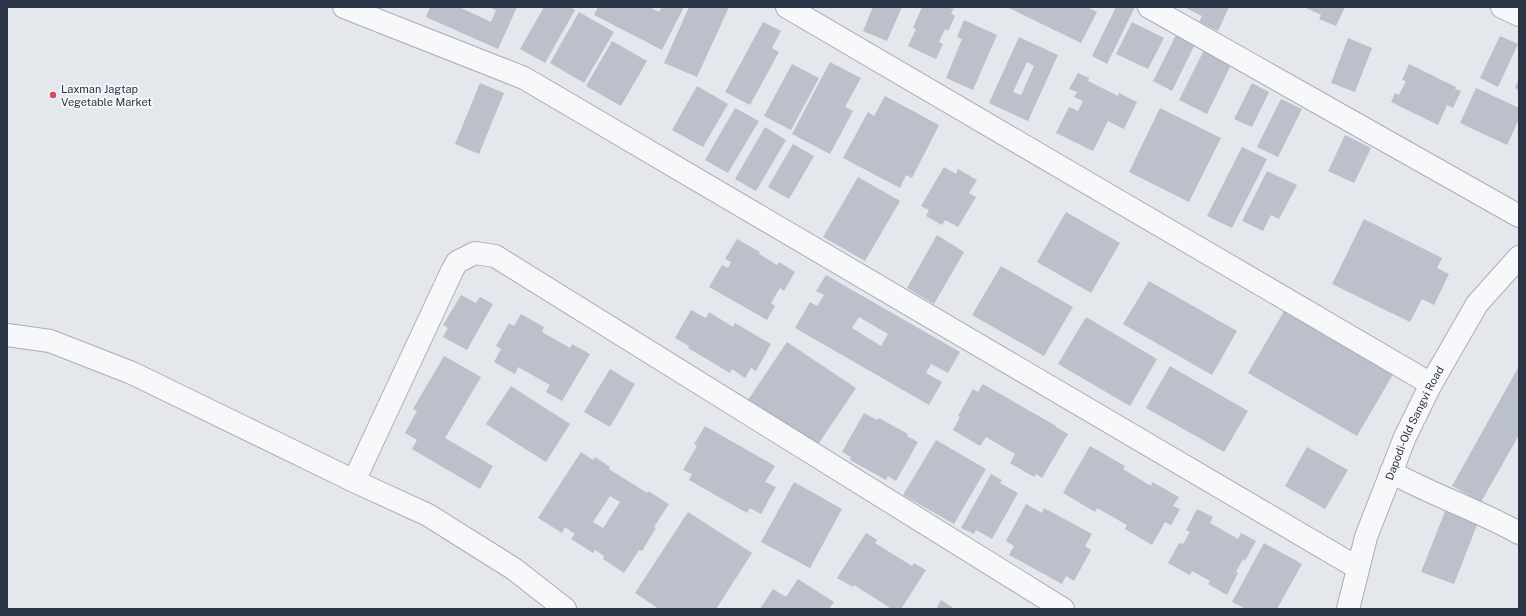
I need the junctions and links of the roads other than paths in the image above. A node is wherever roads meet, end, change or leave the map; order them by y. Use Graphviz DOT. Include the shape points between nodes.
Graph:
graph roads {
  1 [pos="344,7"];
  2 [pos="787,7"];
  3 [pos="1148,7"];
  4 [pos="1502,7"];
  5 [pos="1519,15"];
  6 [pos="1519,216"];
  7 [pos="1519,257"];
  8 [pos="7,335"];
  9 [pos="1431,384"];
  10 [pos="1391,472"];
  11 [pos="354,481"];
  12 [pos="1519,533"];
  13 [pos="1358,568"];
  14 [pos="565,609"];
  15 [pos="1063,609"];
  16 [pos="1348,609"];
  1 -- 13 [label="street" via="524,78"];
  2 -- 9 [label="street"];
  3 -- 6 [label="street"];
  4 -- 5 [label="street"];
  7 -- 9 [label="street, Dapodi-Old Sangvi Road" via="1477,304"];
  8 -- 11 [label="street" via="50,341 132,372"];
  9 -- 10 [label="street, Dapodi-Old Sangvi Road"];
  10 -- 12 [label="street"];
  10 -- 13 [label="street, Dapodi-Old Sangvi Road" via="1366,537"];
  11 -- 14 [label="street" via="428,515 514,569"];
  11 -- 15 [label="street" via="457,262 474,253 495,256"];
  13 -- 16 [label="street, Dapodi-Old Sangvi Road"];
}
